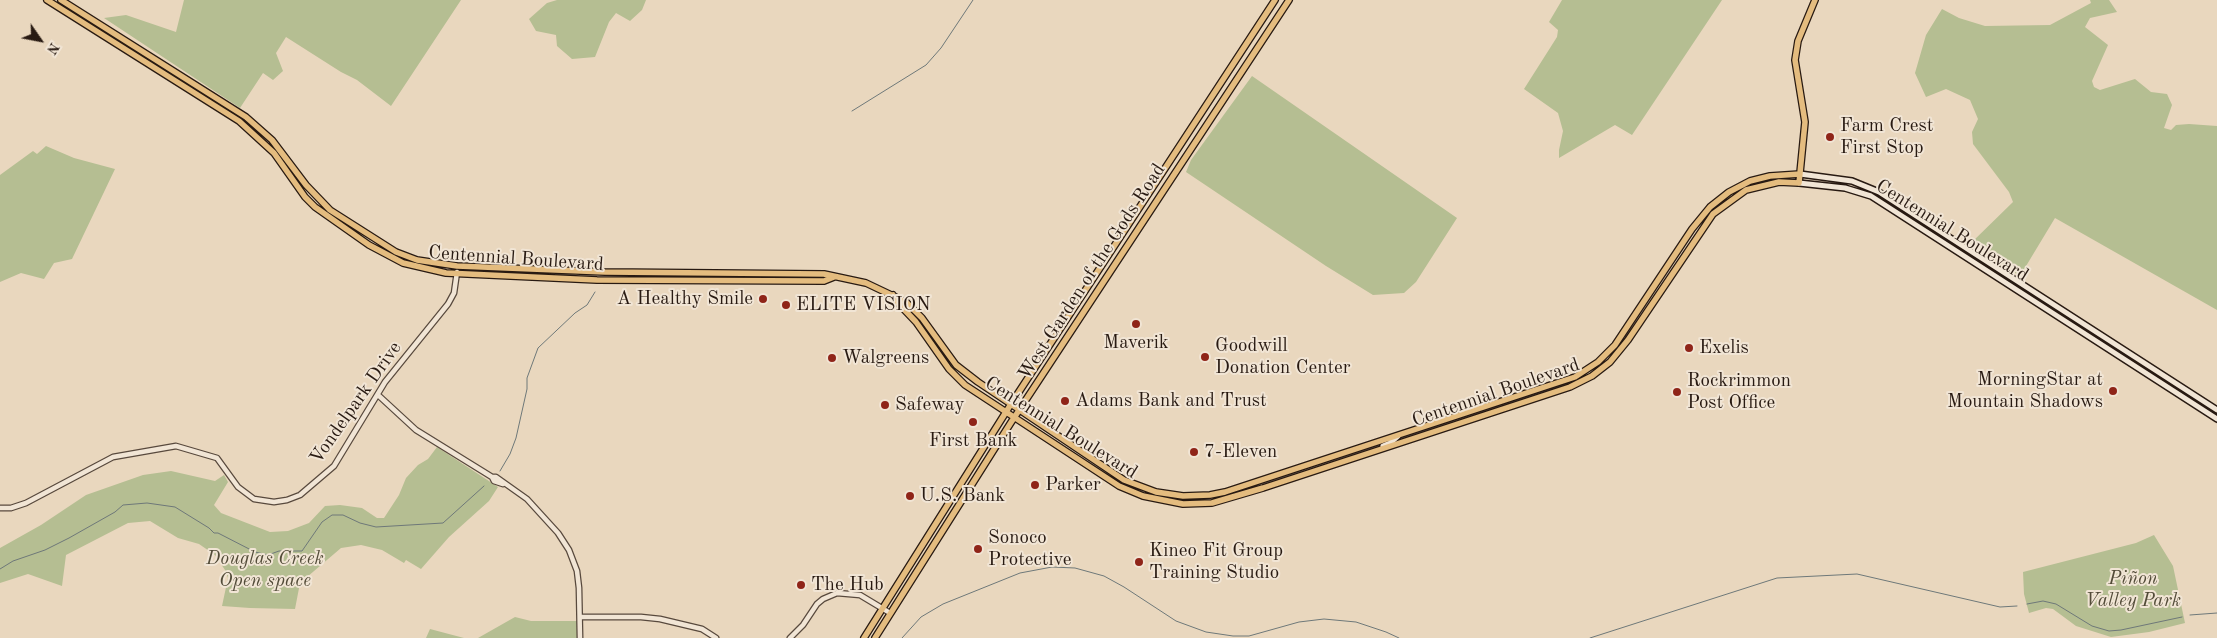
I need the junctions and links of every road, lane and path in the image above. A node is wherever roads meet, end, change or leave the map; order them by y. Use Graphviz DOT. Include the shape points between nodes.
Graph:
graph roads {
  1 [pos="47,0"];
  2 [pos="62,0"];
  3 [pos="1275,0"];
  4 [pos="1289,0"];
  5 [pos="1815,0"];
  6 [pos="1800,174"];
  7 [pos="1799,183"];
  8 [pos="1147,198"];
  9 [pos="457,266"];
  10 [pos="1112,269"];
  11 [pos="457,273"];
  12 [pos="834,277"];
  13 [pos="893,295"];
  14 [pos="378,395"];
  15 [pos="1012,404"];
  16 [pos="1020,409"];
  17 [pos="2217,410"];
  18 [pos="1006,412"];
  19 [pos="1014,417"];
  20 [pos="2217,419"];
  21 [pos="1398,435"];
  22 [pos="1348,460"];
  23 [pos="0,508"];
  24 [pos="882,608"];
  25 [pos="890,613"];
  26 [pos="580,617"];
  27 [pos="580,638"];
  28 [pos="716,638"];
  29 [pos="790,638"];
  30 [pos="864,638"];
  31 [pos="875,638"];
  1 -- 11 [label="main road, Centennial Boulevard" via="239,121 274,153 305,197 338,225 403,263"];
  2 -- 9 [label="main road, Centennial Boulevard" via="253,122 279,148 312,192 342,218 403,255"];
  3 -- 8 [label="main road, West Garden of the Gods Road"];
  4 -- 10 [label="main road, West Garden of the Gods Road"];
  5 -- 6 [label="main road" via="1798,41 1794,60 1805,122"];
  6 -- 7 [label="main road"];
  6 -- 17 [label="main road, Centennial Boulevard" via="1852,181 1879,192"];
  6 -- 21 [label="main road, Centennial Boulevard" via="1750,181 1729,192 1710,208 1692,229 1618,340 1589,369 1557,384"];
  7 -- 20 [label="main road, Centennial Boulevard" via="1845,188 1871,196"];
  7 -- 22 [label="main road, Centennial Boulevard" via="1779,182 1746,190 1713,214 1621,350 1592,376 1570,387"];
  8 -- 10 [label="main road" via="1148,208 1116,255"];
  8 -- 15 [label="main road, West Garden of the Gods Road"];
  9 -- 11 [label="street, Vondelpark Drive"];
  9 -- 12 [label="main road, Centennial Boulevard" via="629,273 824,274"];
  10 -- 16 [label="main road, West Garden of the Gods Road"];
  11 -- 12 [label="main road, Centennial Boulevard" via="625,281 818,281"];
  11 -- 14 [label="street, Vondelpark Drive" via="451,301"];
  12 -- 13 [label="main road, Centennial Boulevard" via="866,283"];
  13 -- 15 [label="main road, Centennial Boulevard" via="902,298 916,311 960,369"];
  13 -- 18 [label="main road, Centennial Boulevard" via="953,373"];
  14 -- 23 [label="street, Vondelpark Drive" via="334,466 300,495 287,500 254,499 238,487 217,458 176,446 113,457 26,503"];
  14 -- 26 [label="street" via="416,430 496,477 532,504 563,540 577,571"];
  15 -- 16 [label="main road, Centennial Boulevard"];
  15 -- 18 [label="main road, West Garden of the Gods Road"];
  16 -- 19 [label="main road, West Garden of the Gods Road"];
  16 -- 21 [label="main road, Centennial Boulevard" via="1124,480 1156,492 1183,496 1225,492"];
  18 -- 19 [label="main road, Centennial Boulevard"];
  18 -- 24 [label="main road, West Garden of the Gods Road"];
  19 -- 22 [label="main road, Centennial Boulevard" via="1119,486 1174,503 1199,504 1226,499"];
  19 -- 25 [label="main road, West Garden of the Gods Road"];
  21 -- 22 [label="main road" via="1390,443"];
  24 -- 25 [label="street"];
  24 -- 29 [label="street" via="860,595 837,593 817,604"];
  24 -- 30 [label="main road, West Garden of the Gods Road"];
  25 -- 31 [label="main road, West Garden of the Gods Road"];
  26 -- 27 [label="street"];
  26 -- 28 [label="street" via="641,616 702,629"];
}
